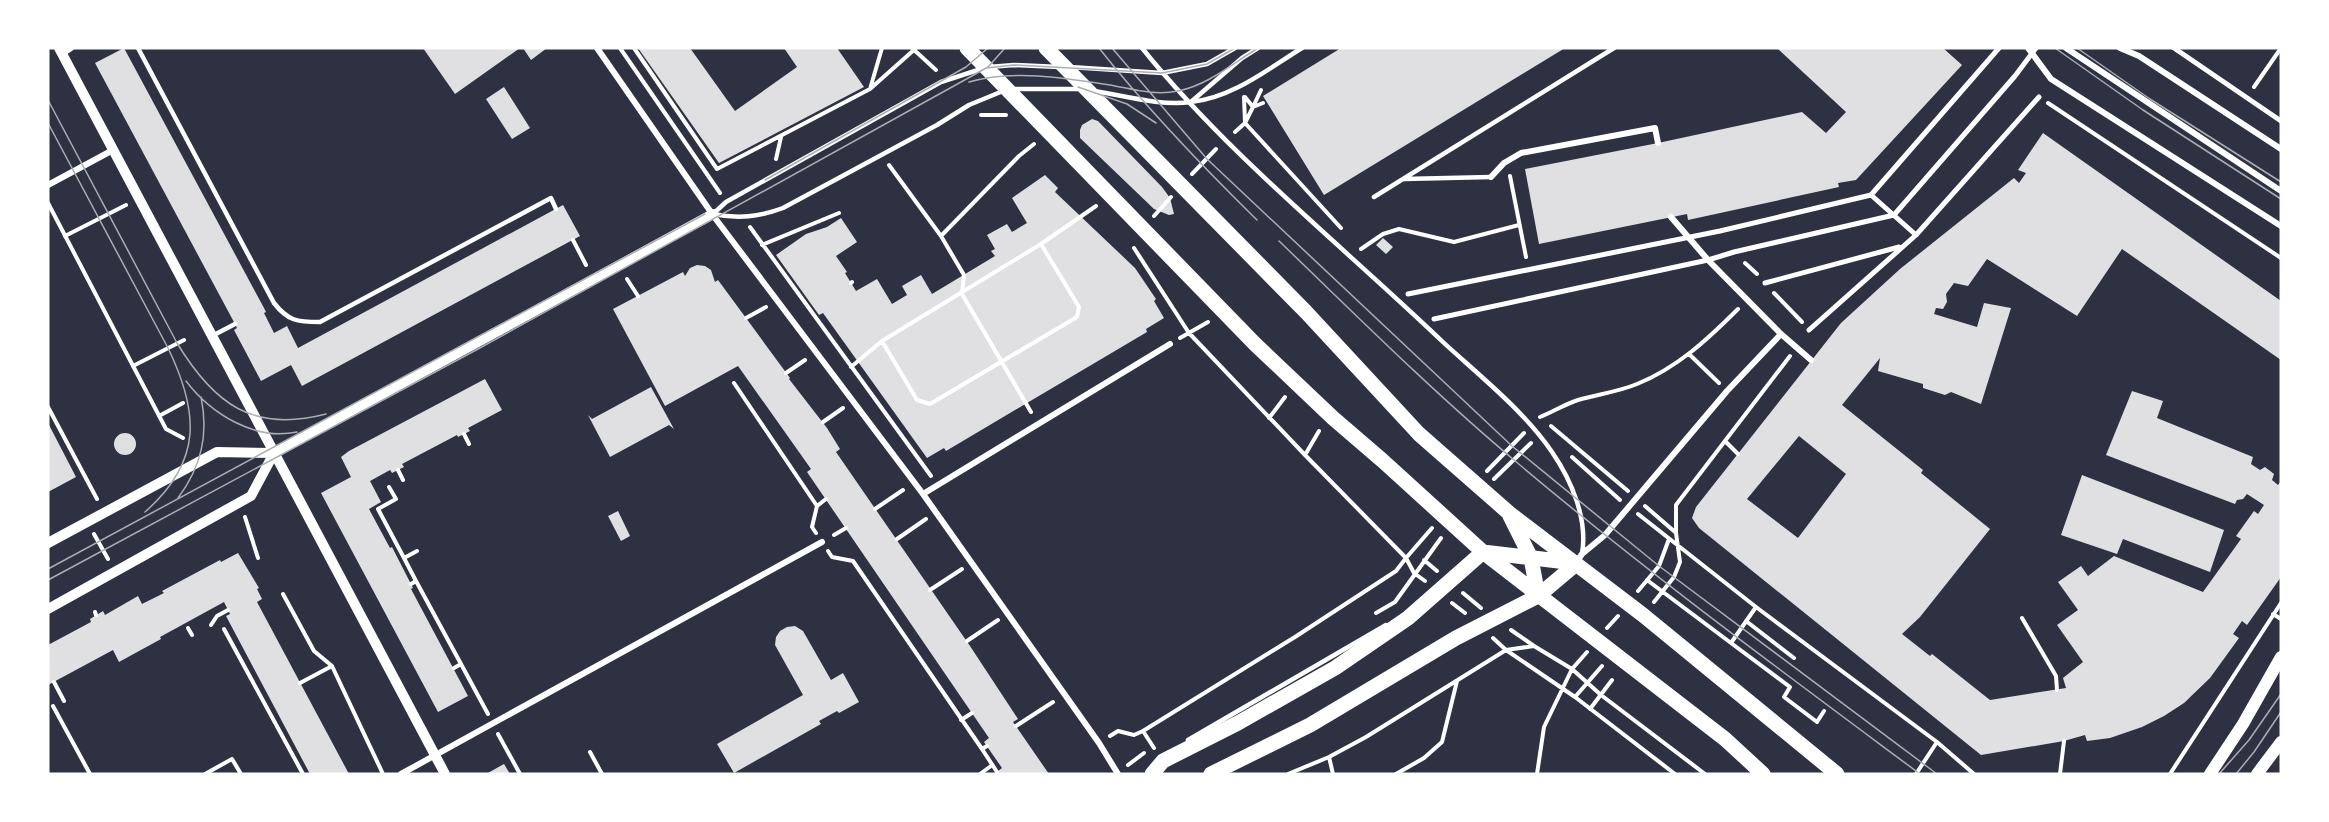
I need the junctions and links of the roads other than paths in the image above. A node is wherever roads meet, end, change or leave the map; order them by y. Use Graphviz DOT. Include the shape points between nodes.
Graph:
graph roads {
  1 [pos="138,48"];
  2 [pos="597,48"];
  3 [pos="967,48"];
  4 [pos="1046,48"];
  5 [pos="1142,48"];
  6 [pos="1235,48"];
  7 [pos="1258,48"];
  8 [pos="1302,48"];
  9 [pos="1614,48"];
  10 [pos="2000,48"];
  11 [pos="2066,48"];
  12 [pos="2120,48"];
  13 [pos="2174,48"];
  14 [pos="64,50"];
  15 [pos="2032,50"];
  16 [pos="988,67"];
  17 [pos="1063,67"];
  18 [pos="1162,72"];
  19 [pos="1007,89"];
  20 [pos="1086,89"];
  21 [pos="2039,97"];
  22 [pos="1190,103"];
  23 [pos="2281,121"];
  24 [pos="1658,143"];
  25 [pos="2281,149"];
  26 [pos="113,150"];
  27 [pos="1491,177"];
  28 [pos="1404,179"];
  29 [pos="48,185"];
  30 [pos="2281,191"];
  31 [pos="1871,195"];
  32 [pos="1374,197"];
  33 [pos="556,209"];
  34 [pos="713,214"];
  35 [pos="1894,215"];
  36 [pos="1671,217"];
  37 [pos="2281,226"];
  38 [pos="1916,235"];
  39 [pos="1688,237"];
  40 [pos="1901,246"];
  41 [pos="1708,260"];
  42 [pos="1765,283"];
  43 [pos="1408,294"];
  44 [pos="1434,320"];
  45 [pos="235,324"];
  46 [pos="1809,330"];
  47 [pos="1781,334"];
  48 [pos="212,336"];
  49 [pos="1170,344"];
  50 [pos="1811,360"];
  51 [pos="274,453"];
  52 [pos="923,494"];
  53 [pos="1509,513"];
  54 [pos="822,542"];
  55 [pos="48,543"];
  56 [pos="1483,552"];
  57 [pos="1531,558"];
  58 [pos="1579,559"];
  59 [pos="1538,596"];
  60 [pos="48,609"];
  61 [pos="2281,657"];
  62 [pos="2281,742"];
  63 [pos="435,755"];
  64 [pos="401,774"];
  65 [pos="445,774"];
  66 [pos="1118,774"];
  67 [pos="1152,774"];
  68 [pos="1211,774"];
  69 [pos="1763,774"];
  70 [pos="1837,774"];
  71 [pos="2210,774"];
  72 [pos="2257,774"];
  1 -- 33 [label="lane" via="274,303 284,315 300,322 320,322 551,198"];
  2 -- 34 [label="street"];
  3 -- 16 [label="main road"];
  4 -- 17 [label="main road"];
  5 -- 18 [label="lane"];
  6 -- 18 [label="lane" via="1207,64"];
  7 -- 22 [label="lane"];
  8 -- 22 [label="lane" via="1237,88"];
  9 -- 28 [label="lane"];
  10 -- 31 [label="street"];
  11 -- 30 [label="street"];
  12 -- 25 [label="street" via="2139,56"];
  13 -- 23 [label="street"];
  14 -- 26 [label="street"];
  15 -- 35 [label="street"];
  15 -- 37 [label="street" via="2051,80"];
  16 -- 17 [label="lane"];
  16 -- 19 [label="main road"];
  16 -- 34 [label="lane" via="940,82 726,202"];
  17 -- 18 [label="lane"];
  17 -- 20 [label="main road"];
  18 -- 22 [label="lane"];
  19 -- 20 [label="lane"];
  19 -- 34 [label="lane" via="969,105 783,208 744,218"];
  19 -- 56 [label="main road" via="1255,344"];
  20 -- 22 [label="lane" via="1157,102"];
  20 -- 53 [label="main road" via="1306,312 1419,434"];
  21 -- 38 [label="street"];
  22 -- 58 [label="lane" via="1531,426 1552,452 1581,515 1584,535"];
  24 -- 27 [label="street" via="1655,128 1521,153"];
  26 -- 29 [label="street"];
  26 -- 48 [label="street"];
  27 -- 28 [label="lane"];
  28 -- 32 [label="lane"];
  31 -- 35 [label="street"];
  31 -- 39 [label="street"];
  34 -- 51 [label="street"];
  34 -- 52 [label="street"];
  35 -- 38 [label="street"];
  35 -- 41 [label="street"];
  36 -- 39 [label="street"];
  38 -- 40 [label="street"];
  39 -- 41 [label="street"];
  39 -- 43 [label="street"];
  40 -- 42 [label="street"];
  40 -- 46 [label="street"];
  41 -- 44 [label="street"];
  41 -- 47 [label="street"];
  45 -- 48 [label="lane"];
  47 -- 50 [label="street"];
  47 -- 58 [label="street" via="1727,391 1605,536"];
  48 -- 51 [label="street"];
  49 -- 52 [label="street"];
  51 -- 55 [label="street" via="217,452"];
  51 -- 60 [label="street" via="251,496"];
  51 -- 63 [label="street"];
  52 -- 66 [label="street"];
  53 -- 57 [label="main road"];
  53 -- 58 [label="main road"];
  54 -- 63 [label="street"];
  56 -- 57 [label="main road"];
  56 -- 59 [label="main road"];
  56 -- 67 [label="main road" via="1408,618 1335,668 1162,761"];
  57 -- 58 [label="main road"];
  57 -- 59 [label="main road"];
  58 -- 59 [label="main road"];
  58 -- 70 [label="main road"];
  59 -- 68 [label="main road" via="1456,638 1310,725"];
  59 -- 69 [label="main road" via="1708,726"];
  61 -- 71 [label="main road"];
  62 -- 72 [label="main road"];
  63 -- 64 [label="street"];
  63 -- 65 [label="street"];
}
